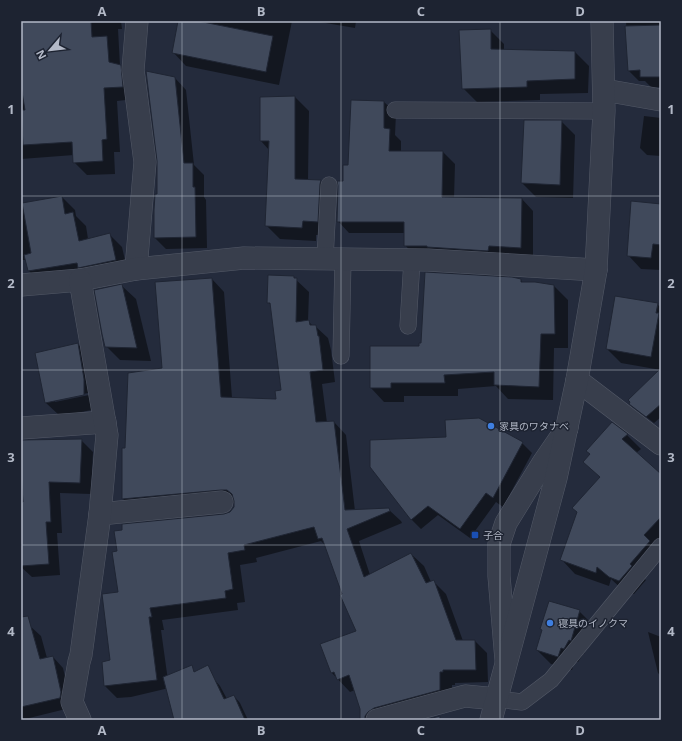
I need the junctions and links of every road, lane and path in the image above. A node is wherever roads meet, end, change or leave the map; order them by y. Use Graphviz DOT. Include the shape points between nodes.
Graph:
graph roads {
  1 [pos="137,21"];
  2 [pos="602,21"];
  3 [pos="604,90"];
  4 [pos="661,100"];
  5 [pos="395,110"];
  6 [pos="604,111"];
  7 [pos="328,185"];
  8 [pos="334,259"];
  9 [pos="412,260"];
  10 [pos="136,269"];
  11 [pos="596,270"];
  12 [pos="80,280"];
  13 [pos="21,285"];
  14 [pos="408,326"];
  15 [pos="341,356"];
  16 [pos="577,380"];
  17 [pos="105,422"];
  18 [pos="21,428"];
  19 [pos="567,428"];
  20 [pos="661,444"];
  21 [pos="222,502"];
  22 [pos="100,514"];
  23 [pos="661,546"];
  24 [pos="507,663"];
  25 [pos="497,699"];
  26 [pos="77,719"];
  27 [pos="377,720"];
  28 [pos="490,720"];
  1 -- 10 [label="street" via="133,70 145,162"];
  2 -- 3 [label="street"];
  3 -- 4 [label="street"];
  3 -- 6 [label="street"];
  5 -- 6 [label="lane"];
  6 -- 11 [label="street"];
  7 -- 8 [label="lane"];
  8 -- 9 [label="street"];
  8 -- 10 [label="street" via="244,258"];
  8 -- 15 [label="lane"];
  9 -- 11 [label="street"];
  9 -- 14 [label="lane"];
  10 -- 12 [label="street"];
  11 -- 16 [label="street"];
  12 -- 13 [label="street"];
  12 -- 17 [label="street"];
  16 -- 19 [label="street"];
  16 -- 20 [label="street"];
  17 -- 18 [label="street"];
  17 -- 22 [label="street" via="107,435"];
  19 -- 24 [label="street"];
  19 -- 24 [label="street" via="506,523 499,544 499,576"];
  21 -- 22 [label="street"];
  22 -- 26 [label="street" via="82,655 72,702"];
  23 -- 25 [label="lane" via="551,680 522,702"];
  24 -- 25 [label="street"];
  25 -- 27 [label="street" via="465,696"];
  25 -- 28 [label="street"];
}
